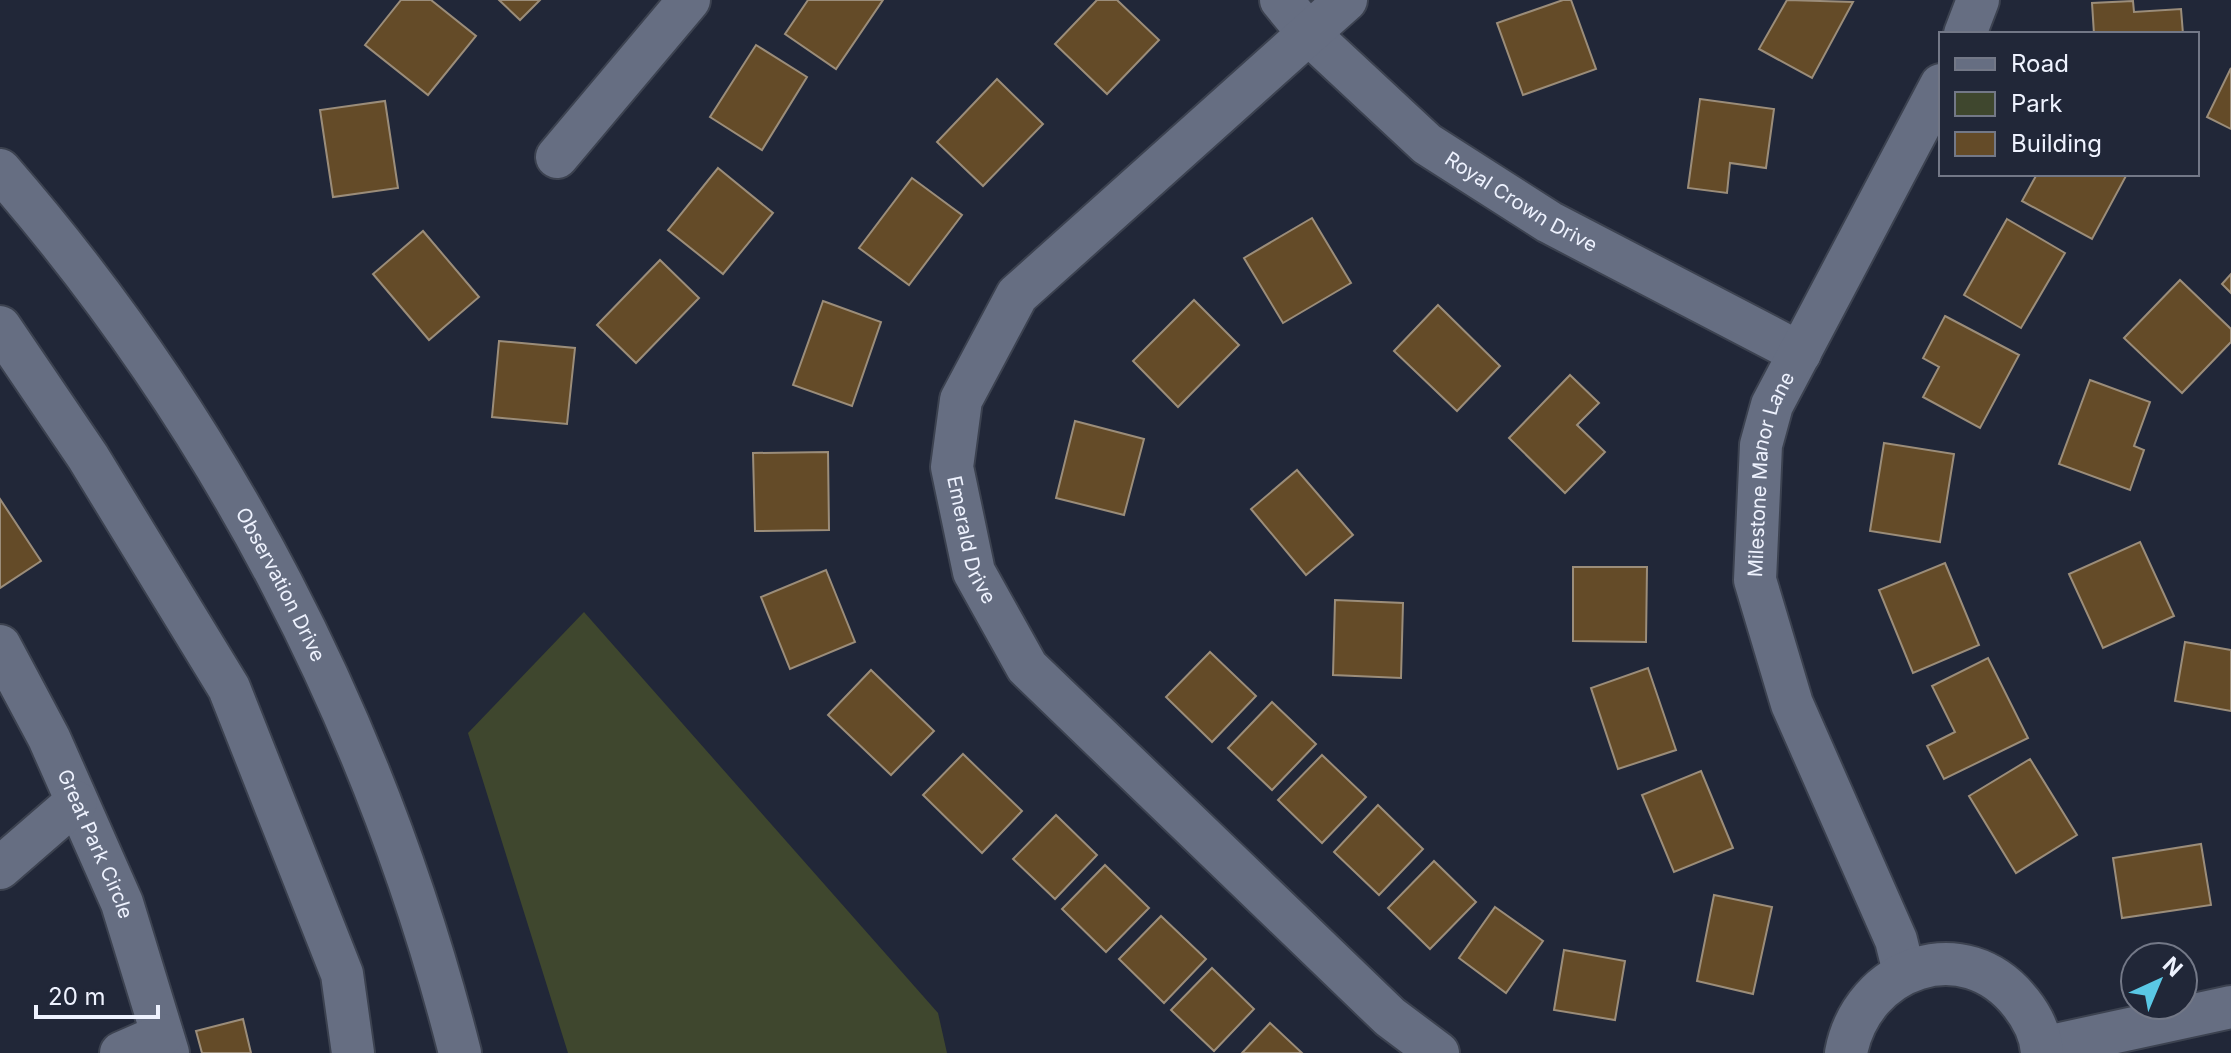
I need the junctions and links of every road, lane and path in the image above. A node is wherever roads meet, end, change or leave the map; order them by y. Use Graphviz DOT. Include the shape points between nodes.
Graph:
graph roads {
  1 [pos="689,0"];
  2 [pos="1281,0"];
  3 [pos="1346,0"];
  4 [pos="1978,0"];
  5 [pos="1966,32"];
  6 [pos="1309,34"];
  7 [pos="1939,89"];
  8 [pos="557,157"];
  9 [pos="0,170"];
  10 [pos="0,327"];
  11 [pos="1800,353"];
  12 [pos="0,646"];
  13 [pos="76,802"];
  14 [pos="0,868"];
  15 [pos="1904,972"];
  16 [pos="2231,1007"];
  17 [pos="165,1044"];
  18 [pos="2042,1051"];
  19 [pos="121,1053"];
  20 [pos="353,1053"];
  21 [pos="460,1053"];
  22 [pos="1438,1053"];
  23 [pos="1846,1053"];
  1 -- 8 [label="street"];
  2 -- 6 [label="street, Royal Crown Drive"];
  3 -- 6 [label="street, Emerald Drive"];
  4 -- 5 [label="street"];
  6 -- 11 [label="street, Royal Crown Drive" via="1427,144 1549,222"];
  6 -- 22 [label="street, Emerald Drive" via="1017,295 961,400 952,467 974,572 1027,667 1390,1017"];
  7 -- 11 [label="street, Milestone Manor Lane"];
  9 -- 21 [label="street, Observation Drive" via="167,393 296,605 392,829 434,951"];
  10 -- 20 [label="street" via="88,457 229,688 342,974"];
  11 -- 15 [label="street, Milestone Manor Lane" via="1772,405 1761,445 1755,580 1792,704 1896,940"];
  12 -- 13 [label="street, Great Park Circle"];
  13 -- 14 [label="street"];
  13 -- 17 [label="street, Great Park Circle" via="122,903"];
  15 -- 18 [label="street" via="1937,963 1981,971 2010,989 2031,1016"];
  15 -- 23 [label="street" via="1876,990 1856,1018"];
  16 -- 18 [label="street"];
  17 -- 19 [label="street"];
}
